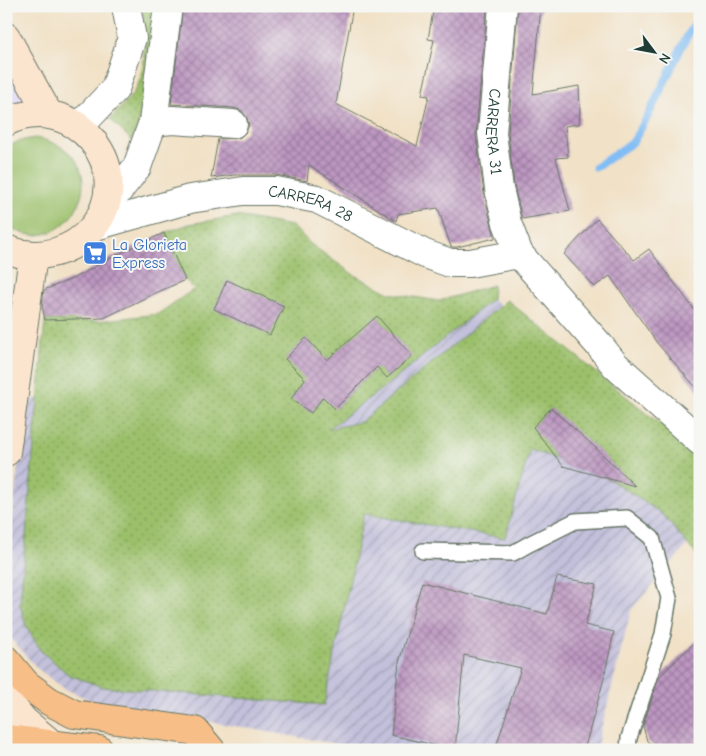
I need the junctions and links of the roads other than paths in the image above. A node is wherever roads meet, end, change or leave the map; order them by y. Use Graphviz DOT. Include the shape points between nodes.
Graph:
graph roads {
  1 [pos="126,6"];
  2 [pos="168,6"];
  3 [pos="503,6"];
  4 [pos="6,36"];
  5 [pos="50,115"];
  6 [pos="6,122"];
  7 [pos="153,122"];
  8 [pos="233,124"];
  9 [pos="79,127"];
  10 [pos="99,218"];
  11 [pos="6,249"];
  12 [pos="519,254"];
  13 [pos="33,256"];
  14 [pos="700,441"];
  15 [pos="6,452"];
  16 [pos="423,551"];
  17 [pos="6,660"];
  18 [pos="6,699"];
  19 [pos="6,739"];
  20 [pos="60,747"];
  21 [pos="99,750"];
  22 [pos="212,750"];
  23 [pos="628,750"];
  1 -- 9 [label="street" via="132,38 115,89"];
  2 -- 7 [label="street"];
  3 -- 12 [label="street, CARRERA 31" via="492,133 499,190"];
  4 -- 5 [label="main road"];
  5 -- 6 [label="main road" via="31,114"];
  5 -- 9 [label="main road"];
  7 -- 8 [label="street"];
  7 -- 10 [label="street" via="137,167"];
  9 -- 10 [label="main road" via="97,146 107,170 108,196"];
  10 -- 12 [label="street, CARRERA 28" via="190,199 243,191 276,191 317,199 424,254 450,263 470,263"];
  10 -- 13 [label="main road" via="78,243 57,253"];
  11 -- 13 [label="main road"];
  12 -- 14 [label="street" via="615,365"];
  13 -- 15 [label="main road"];
  16 -- 23 [label="lane" via="513,553 575,522 627,518 652,538 670,598 663,634 629,738"];
  17 -- 22 [label="main road" via="26,684 74,714 195,731"];
  18 -- 20 [label="main road" via="24,721"];
  19 -- 20 [label="main road"];
  20 -- 21 [label="main road"];
}
